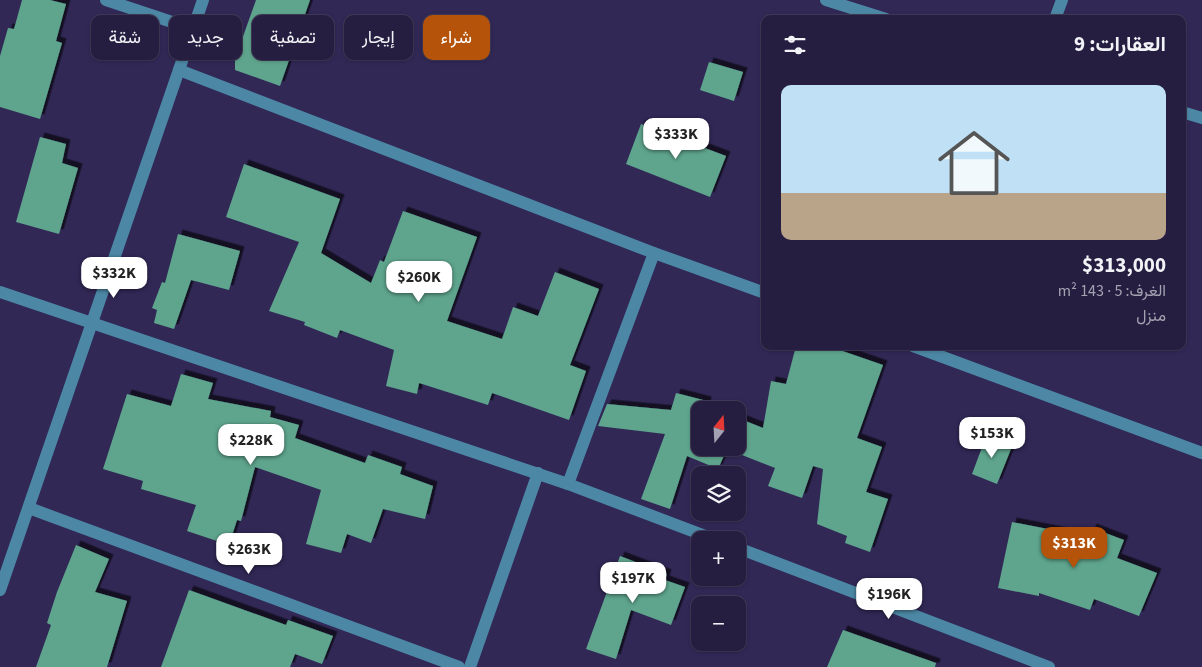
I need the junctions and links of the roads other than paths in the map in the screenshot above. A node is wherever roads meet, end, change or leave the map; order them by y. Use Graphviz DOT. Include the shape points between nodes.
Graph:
graph roads {
  1 [pos="106,0"];
  2 [pos="202,0"];
  3 [pos="826,0"];
  4 [pos="1062,0"];
  5 [pos="197,15"];
  6 [pos="873,15"];
  7 [pos="1056,15"];
  8 [pos="169,21"];
  9 [pos="182,60"];
  10 [pos="179,70"];
  11 [pos="1186,113"];
  12 [pos="1202,118"];
  13 [pos="654,253"];
  14 [pos="0,292"];
  15 [pos="761,292"];
  16 [pos="91,324"];
  17 [pos="934,350"];
  18 [pos="1202,453"];
  19 [pos="538,473"];
  20 [pos="568,484"];
  21 [pos="29,508"];
  22 [pos="692,531"];
  23 [pos="746,551"];
  24 [pos="1,581"];
  25 [pos="459,667"];
  26 [pos="470,667"];
  27 [pos="1049,667"];
  1 -- 8 [label="street"];
  2 -- 5 [label="street"];
  3 -- 6 [label="street"];
  4 -- 7 [label="street"];
  9 -- 10 [label="street"];
  10 -- 13 [label="street"];
  10 -- 16 [label="street"];
  11 -- 12 [label="street"];
  13 -- 15 [label="street"];
  13 -- 20 [label="street"];
  14 -- 16 [label="street"];
  16 -- 19 [label="street"];
  16 -- 21 [label="street"];
  17 -- 18 [label="street"];
  19 -- 20 [label="street"];
  19 -- 26 [label="street"];
  20 -- 22 [label="street"];
  21 -- 24 [label="street"];
  21 -- 25 [label="street"];
  23 -- 27 [label="street"];
}
